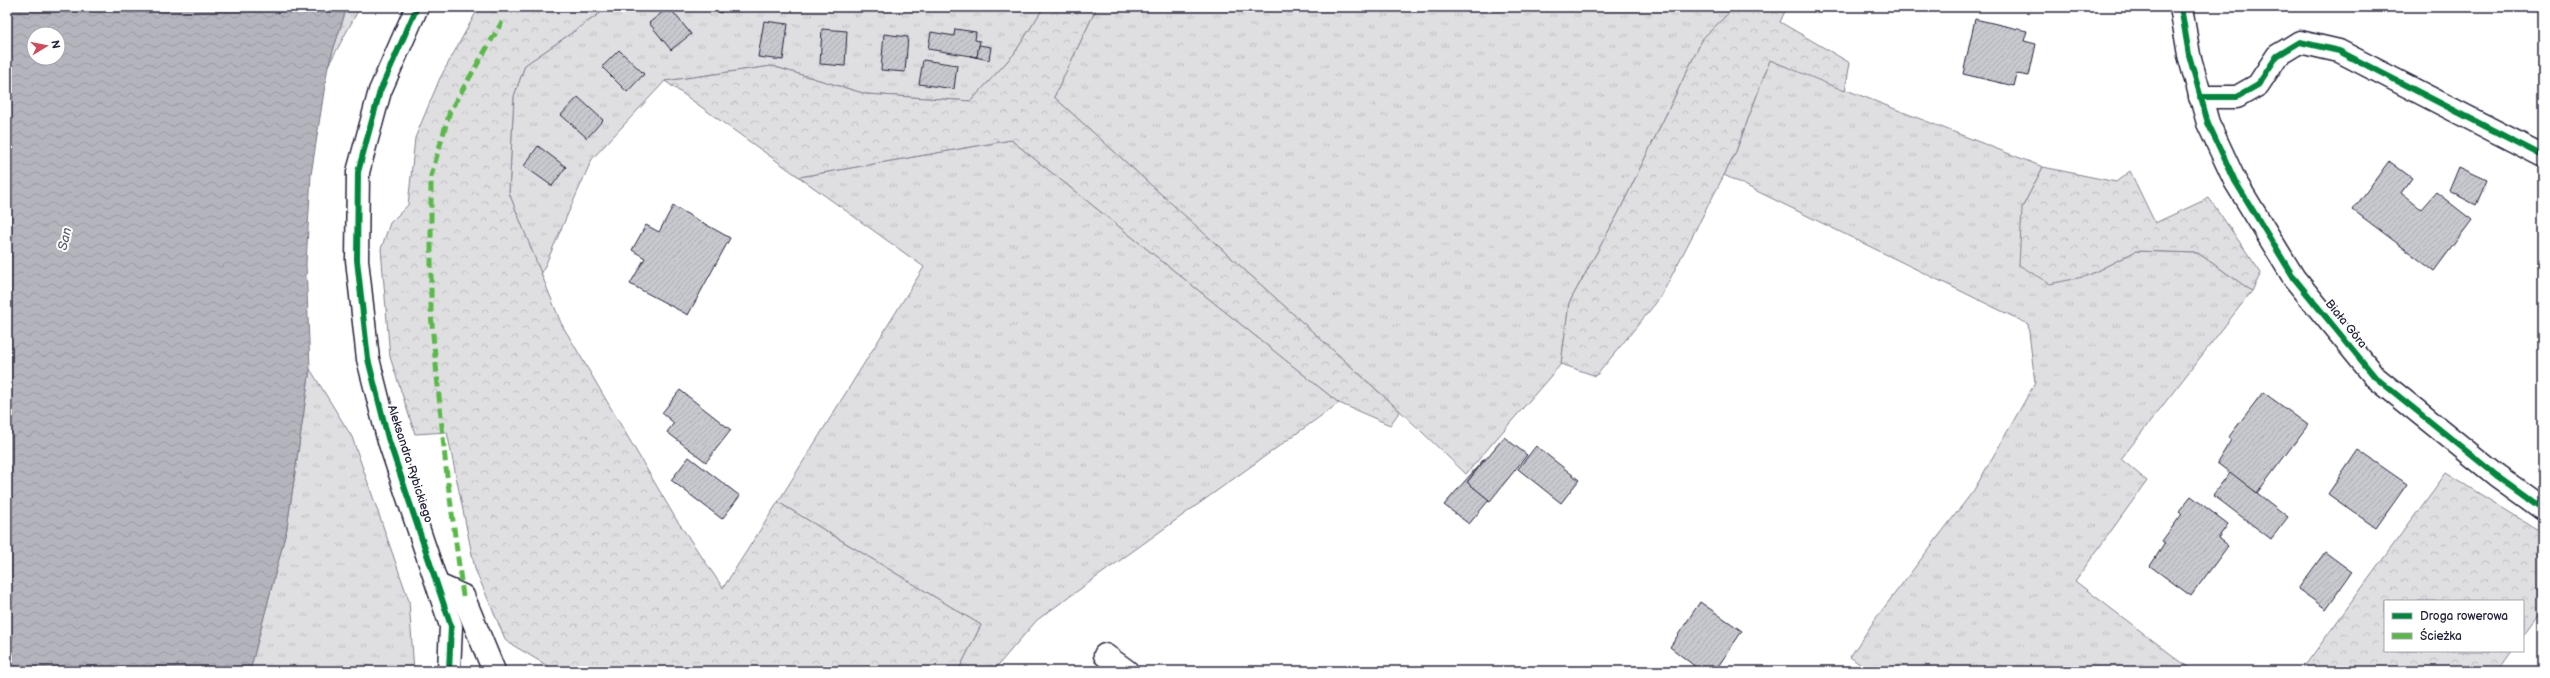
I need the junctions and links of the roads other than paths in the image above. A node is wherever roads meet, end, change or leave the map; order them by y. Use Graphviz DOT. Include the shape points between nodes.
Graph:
graph roads {
  1 [pos="417,7"];
  2 [pos="2181,7"];
  3 [pos="2200,97"];
  4 [pos="2543,156"];
  5 [pos="2543,509"];
  6 [pos="438,585"];
  7 [pos="1105,655"];
  8 [pos="449,671"];
  9 [pos="494,671"];
  10 [pos="1127,671"];
  1 -- 6 [label="street, Aleksandra Rybickiego" via="380,91 358,172 358,260 368,359 388,438"];
  2 -- 3 [label="street, Biała Góra"];
  3 -- 4 [label="street" via="2237,97 2258,85 2277,56 2300,42 2339,51"];
  3 -- 5 [label="street, Biała Góra" via="2208,123 2235,181 2288,269 2375,377 2496,476"];
  6 -- 8 [label="street, Aleksandra Rybickiego" via="451,626"];
  6 -- 9 [label="street" via="463,596"];
  7 -- 10 [label="street"];
}
